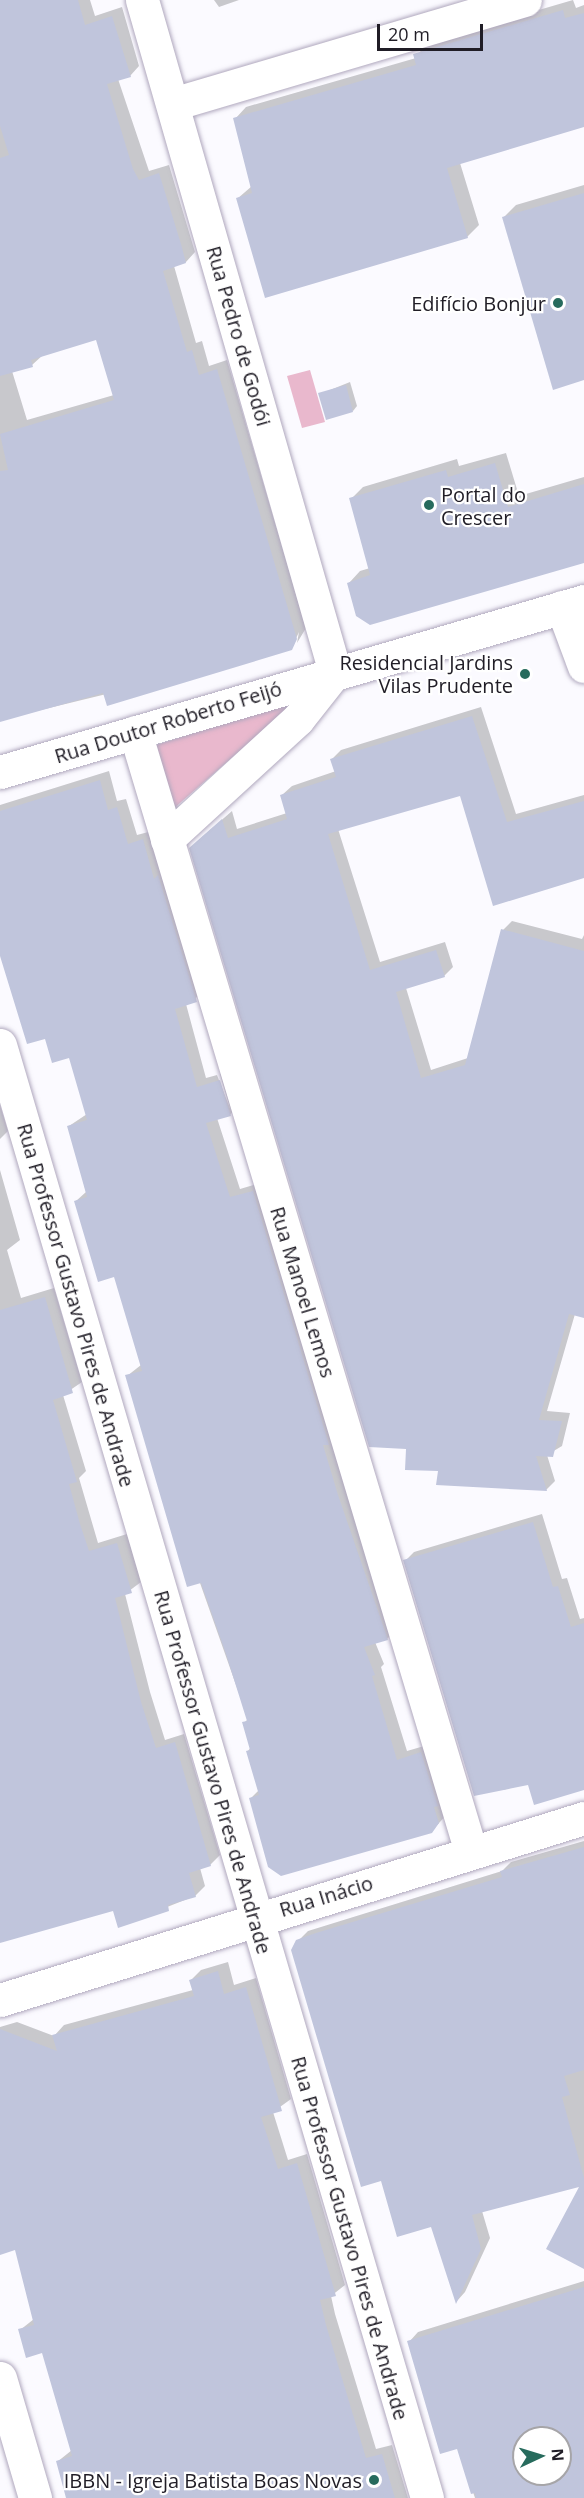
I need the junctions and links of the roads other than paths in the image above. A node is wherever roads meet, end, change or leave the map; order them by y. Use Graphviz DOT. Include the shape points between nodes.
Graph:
graph roads {
  1 [pos="142,0"];
  2 [pos="525,0"];
  3 [pos="173,104"];
  4 [pos="573,604"];
  5 [pos="584,666"];
  6 [pos="335,672"];
  7 [pos="135,732"];
  8 [pos="0,772"];
  9 [pos="167,839"];
  10 [pos="0,1045"];
  11 [pos="584,1818"];
  12 [pos="471,1852"];
  13 [pos="256,1917"];
  14 [pos="0,2000"];
  15 [pos="0,2378"];
  16 [pos="35,2498"];
  17 [pos="427,2498"];
  1 -- 3 [label="street, Rua Pedro de Godói"];
  2 -- 3 [label="street"];
  3 -- 6 [label="street, Rua Pedro de Godói"];
  4 -- 5 [label="street"];
  4 -- 6 [label="street, Rua Doutor Roberto Feijó"];
  6 -- 7 [label="street, Rua Doutor Roberto Feijó"];
  6 -- 9 [label="street, Rua Doutor Roberto Feijó" via="298,720"];
  7 -- 8 [label="street, Rua Doutor Roberto Feijó"];
  7 -- 9 [label="street, Rua Manoel Lemos"];
  9 -- 12 [label="street, Rua Manoel Lemos"];
  10 -- 13 [label="street, Rua Professor Gustavo Pires de Andrade"];
  11 -- 12 [label="street, Rua Inácio"];
  12 -- 13 [label="street, Rua Inácio"];
  13 -- 14 [label="street, Rua Inácio"];
  13 -- 17 [label="street, Rua Professor Gustavo Pires de Andrade"];
  15 -- 16 [label="street"];
}
